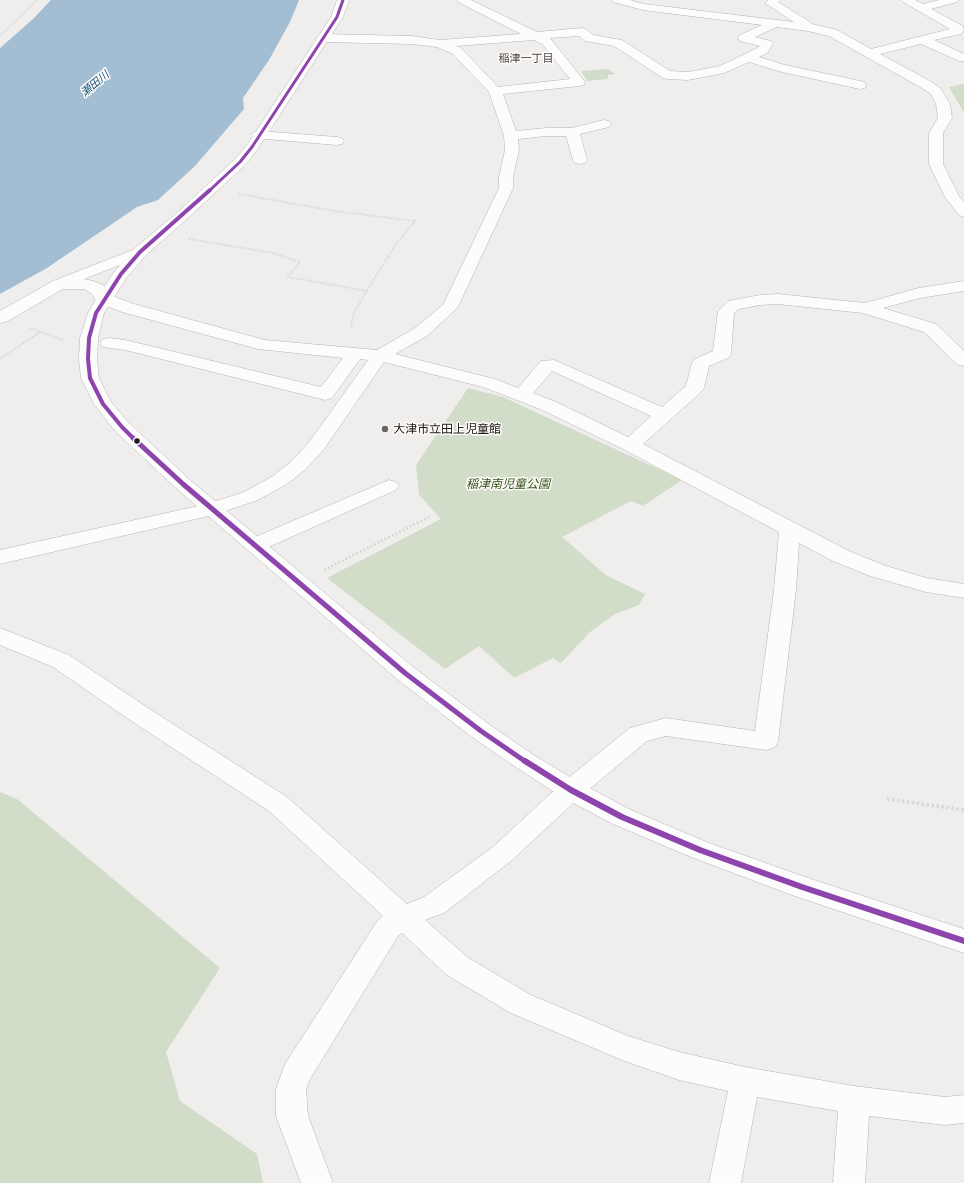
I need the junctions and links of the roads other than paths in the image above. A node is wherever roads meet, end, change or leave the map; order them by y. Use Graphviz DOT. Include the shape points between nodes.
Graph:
graph roads {
  1 [pos="343,0"];
  2 [pos="462,0"];
  3 [pos="617,0"];
  4 [pos="774,0"];
  5 [pos="907,0"];
  6 [pos="953,0"];
  7 [pos="921,8"];
  8 [pos="773,24"];
  9 [pos="808,27"];
  10 [pos="534,36"];
  11 [pos="323,38"];
  12 [pos="923,40"];
  13 [pos="440,44"];
  14 [pos="869,53"];
  15 [pos="747,57"];
  16 [pos="963,58"];
  17 [pos="860,85"];
  18 [pos="495,91"];
  19 [pos="604,124"];
  20 [pos="572,132"];
  21 [pos="259,135"];
  22 [pos="511,136"];
  23 [pos="337,141"];
  24 [pos="580,160"];
  25 [pos="964,212"];
  26 [pos="140,252"];
  27 [pos="59,284"];
  28 [pos="964,286"];
  29 [pos="104,299"];
  30 [pos="865,308"];
  31 [pos="1,318"];
  32 [pos="99,343"];
  33 [pos="356,353"];
  34 [pos="541,354"];
  35 [pos="380,356"];
  36 [pos="964,361"];
  37 [pos="517,393"];
  38 [pos="664,415"];
  39 [pos="630,445"];
  40 [pos="389,486"];
  41 [pos="213,509"];
  42 [pos="790,529"];
  43 [pos="255,545"];
  44 [pos="0,557"];
  45 [pos="964,591"];
  46 [pos="0,636"];
  47 [pos="571,790"];
  48 [pos="404,917"];
  49 [pos="964,941"];
  50 [pos="745,1081"];
  51 [pos="854,1100"];
  52 [pos="964,1109"];
  53 [pos="316,1183"];
  54 [pos="725,1183"];
  55 [pos="849,1183"];
  1 -- 11 [label="street" via="337,17"];
  2 -- 10 [label="street"];
  3 -- 8 [label="street"];
  4 -- 9 [label="street" via="771,3"];
  5 -- 7 [label="street"];
  6 -- 7 [label="street"];
  7 -- 12 [label="street" via="959,29"];
  8 -- 9 [label="street"];
  8 -- 15 [label="street" via="744,38 768,44 763,50"];
  9 -- 14 [label="street" via="833,33"];
  10 -- 13 [label="street"];
  10 -- 15 [label="street" via="582,32 589,38 618,43 667,75 688,76 724,69"];
  10 -- 18 [label="street" via="546,41 578,82"];
  11 -- 13 [label="street" via="412,40"];
  11 -- 21 [label="street"];
  12 -- 14 [label="street"];
  12 -- 16 [label="street"];
  13 -- 18 [label="street" via="457,51"];
  14 -- 25 [label="street" via="936,92 943,104 944,118 936,132 936,164 952,197"];
  15 -- 17 [label="street" via="812,79"];
  18 -- 22 [label="street"];
  19 -- 20 [label="street"];
  20 -- 22 [label="street"];
  20 -- 24 [label="street"];
  21 -- 23 [label="street"];
  21 -- 26 [label="street" via="240,162"];
  22 -- 35 [label="street" via="512,150 506,188 450,307 421,332"];
  26 -- 27 [label="street"];
  26 -- 29 [label="street"];
  27 -- 29 [label="street" via="87,284 97,289"];
  27 -- 31 [label="street"];
  28 -- 30 [label="street" via="919,293"];
  29 -- 32 [label="street" via="96,313 89,338"];
  29 -- 33 [label="street" via="128,308 264,345"];
  30 -- 36 [label="street" via="930,328"];
  30 -- 38 [label="street" via="778,299 734,305 726,311 722,354 701,363 695,388"];
  32 -- 33 [label="street" via="125,345 325,394"];
  32 -- 41 [label="street" via="90,378 103,404 122,427"];
  33 -- 35 [label="street"];
  34 -- 37 [label="street"];
  35 -- 37 [label="street" via="489,382"];
  35 -- 41 [label="street" via="317,445 299,465 280,480 251,496"];
  37 -- 38 [label="street" via="547,365 554,365"];
  37 -- 39 [label="street"];
  38 -- 39 [label="street"];
  39 -- 42 [label="street"];
  40 -- 43 [label="street"];
  41 -- 43 [label="street"];
  41 -- 44 [label="street"];
  42 -- 45 [label="street" via="841,556 878,571 926,585"];
  42 -- 47 [label="street" via="766,741 666,727 639,734"];
  43 -- 47 [label="street" via="405,673 517,756"];
  46 -- 48 [label="street" via="61,661 278,804"];
  47 -- 48 [label="street" via="502,854 434,905"];
  47 -- 49 [label="street" via="622,817 700,850"];
  48 -- 50 [label="street" via="457,966 521,1004 622,1047 679,1066"];
  48 -- 53 [label="street" via="388,928 296,1074 292,1089 292,1116"];
  50 -- 51 [label="street"];
  50 -- 54 [label="street"];
  51 -- 52 [label="street" via="945,1111"];
  51 -- 55 [label="street"];
}
